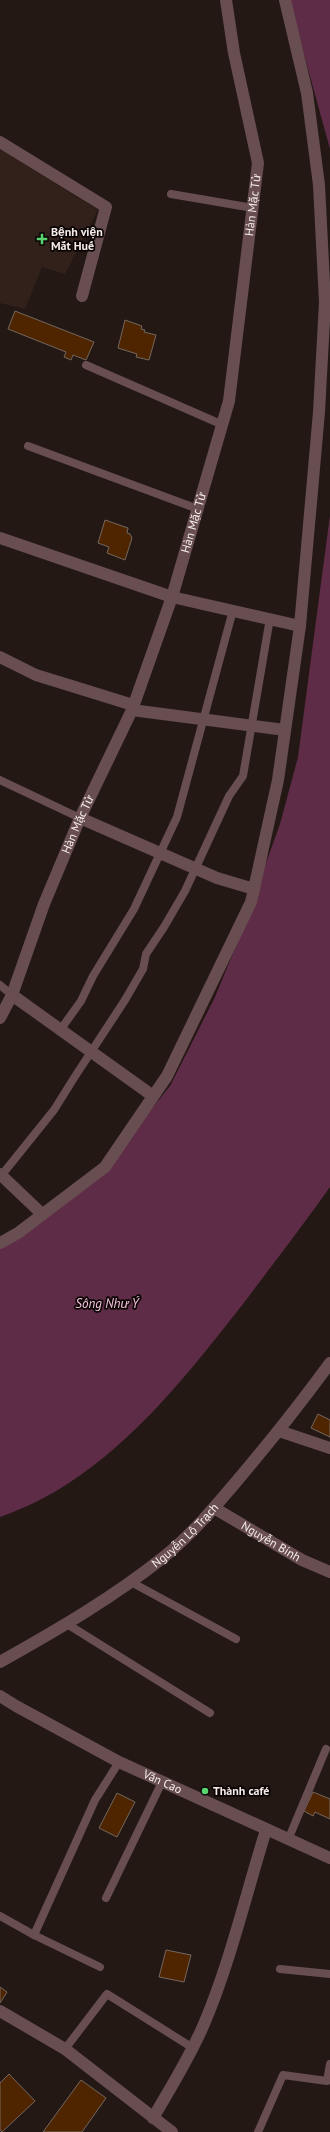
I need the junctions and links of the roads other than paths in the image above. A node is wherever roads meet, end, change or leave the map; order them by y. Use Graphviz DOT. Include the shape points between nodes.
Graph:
graph roads {
  1 [pos="226,0"];
  2 [pos="285,0"];
  3 [pos="0,142"];
  4 [pos="171,194"];
  5 [pos="253,208"];
  6 [pos="82,296"];
  7 [pos="86,365"];
  8 [pos="223,425"];
  9 [pos="28,446"];
  10 [pos="198,509"];
  11 [pos="0,538"];
  12 [pos="172,597"];
  13 [pos="233,610"];
  14 [pos="270,618"];
  15 [pos="300,626"];
  16 [pos="0,657"];
  17 [pos="133,707"];
  18 [pos="204,719"];
  19 [pos="250,725"];
  20 [pos="285,730"];
  21 [pos="0,780"];
  22 [pos="80,818"];
  23 [pos="161,854"];
  24 [pos="196,869"];
  25 [pos="254,889"];
  26 [pos="0,985"];
  27 [pos="12,995"];
  28 [pos="0,1018"];
  29 [pos="61,1029"];
  30 [pos="92,1052"];
  31 [pos="153,1096"];
  32 [pos="1,1175"];
  33 [pos="42,1214"];
  34 [pos="0,1243"];
  35 [pos="330,1363"];
  36 [pos="280,1431"];
  37 [pos="330,1448"];
  38 [pos="214,1508"];
  39 [pos="330,1572"];
  40 [pos="131,1582"];
  41 [pos="68,1624"];
  42 [pos="236,1639"];
  43 [pos="0,1662"];
  44 [pos="0,1696"];
  45 [pos="210,1713"];
  46 [pos="326,1749"];
  47 [pos="119,1762"];
  48 [pos="162,1782"];
  49 [pos="266,1830"];
  50 [pos="288,1840"];
  51 [pos="330,1858"];
  52 [pos="106,1898"];
  53 [pos="0,1916"];
  54 [pos="34,1936"];
  55 [pos="100,1967"];
  56 [pos="280,1969"];
  57 [pos="330,1974"];
  58 [pos="0,2011"];
  59 [pos="193,2048"];
  60 [pos="65,2049"];
  61 [pos="330,2064"];
  62 [pos="153,2118"];
  63 [pos="172,2132"];
  64 [pos="258,2132"];
  1 -- 5 [label="street, Hàn Mặc Tử" via="234,53 258,163"];
  2 -- 15 [label="street" via="307,93 319,185 324,302 319,412"];
  3 -- 6 [label="street" via="106,207"];
  4 -- 5 [label="lane"];
  5 -- 8 [label="street, Hàn Mặc Tử" via="230,401"];
  7 -- 8 [label="lane"];
  8 -- 10 [label="street, Hàn Mặc Tử"];
  9 -- 10 [label="lane"];
  10 -- 12 [label="street, Hàn Mặc Tử"];
  11 -- 12 [label="street"];
  12 -- 13 [label="street"];
  12 -- 17 [label="street, Hàn Mặc Tử"];
  13 -- 14 [label="street"];
  13 -- 18 [label="lane"];
  14 -- 15 [label="street"];
  14 -- 19 [label="lane"];
  15 -- 20 [label="street"];
  16 -- 17 [label="street" via="36,675"];
  17 -- 18 [label="street"];
  17 -- 22 [label="street, Hàn Mặc Tử"];
  18 -- 19 [label="street"];
  18 -- 23 [label="lane" via="177,817"];
  19 -- 20 [label="street"];
  19 -- 24 [label="lane" via="243,776 229,796"];
  20 -- 25 [label="street" via="278,780"];
  21 -- 22 [label="lane"];
  22 -- 23 [label="street"];
  22 -- 27 [label="street, Hàn Mặc Tử" via="44,904"];
  23 -- 24 [label="street"];
  23 -- 29 [label="lane" via="134,909 93,976 81,1001"];
  24 -- 25 [label="street"];
  24 -- 30 [label="lane" via="164,928 146,954 143,969"];
  25 -- 31 [label="street" via="251,902 167,1076"];
  26 -- 27 [label="lane"];
  27 -- 28 [label="street, Hàn Mặc Tử"];
  27 -- 29 [label="street"];
  29 -- 30 [label="street"];
  30 -- 31 [label="street"];
  30 -- 32 [label="lane" via="54,1110"];
  31 -- 33 [label="street" via="105,1167"];
  32 -- 33 [label="street"];
  33 -- 34 [label="street"];
  35 -- 36 [label="street, Nguyễn Lộ Trạch"];
  36 -- 37 [label="street"];
  36 -- 38 [label="street, Nguyễn Lộ Trạch"];
  38 -- 39 [label="street, Nguyễn Bính" via="302,1560"];
  38 -- 40 [label="street, Nguyễn Lộ Trạch" via="166,1555"];
  40 -- 41 [label="street, Nguyễn Lộ Trạch"];
  40 -- 42 [label="lane"];
  41 -- 43 [label="street, Nguyễn Lộ Trạch"];
  41 -- 45 [label="lane"];
  44 -- 47 [label="street, Văn Cao"];
  46 -- 50 [label="lane"];
  47 -- 48 [label="street, Văn Cao"];
  47 -- 54 [label="lane" via="95,1800"];
  48 -- 49 [label="street, Văn Cao"];
  48 -- 52 [label="lane"];
  49 -- 50 [label="street, Văn Cao"];
  49 -- 59 [label="street" via="217,1988"];
  50 -- 51 [label="street, Văn Cao"];
  53 -- 54 [label="lane"];
  54 -- 55 [label="lane"];
  56 -- 57 [label="lane"];
  58 -- 60 [label="street"];
  59 -- 60 [label="lane" via="107,1994"];
  59 -- 62 [label="street"];
  60 -- 62 [label="street"];
  61 -- 64 [label="lane" via="327,2081 283,2076"];
  62 -- 63 [label="street"];
}
